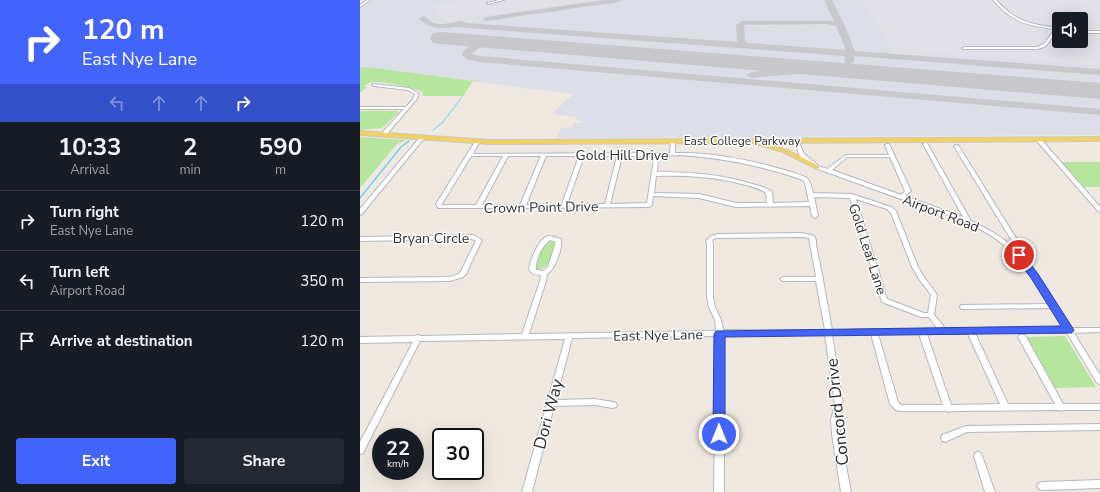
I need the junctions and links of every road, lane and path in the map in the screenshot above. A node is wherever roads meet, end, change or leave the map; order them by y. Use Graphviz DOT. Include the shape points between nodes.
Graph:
graph roads {
  1 [pos="368,0"];
  2 [pos="503,0"];
  3 [pos="994,0"];
  4 [pos="488,3"];
  5 [pos="360,6"];
  6 [pos="1052,28"];
  7 [pos="1088,32"];
  8 [pos="1100,32"];
  9 [pos="1052,36"];
  10 [pos="964,48"];
  11 [pos="374,85"];
  12 [pos="360,108"];
  13 [pos="407,108"];
  14 [pos="360,133"];
  15 [pos="384,134"];
  16 [pos="423,137"];
  17 [pos="1038,139"];
  18 [pos="1100,139"];
  19 [pos="478,141"];
  20 [pos="673,141"];
  21 [pos="744,141"];
  22 [pos="796,141"];
  23 [pos="925,144"];
  24 [pos="887,145"];
  25 [pos="956,146"];
  26 [pos="659,154"];
  27 [pos="672,154"];
  28 [pos="469,155"];
  29 [pos="582,155"];
  30 [pos="620,155"];
  31 [pos="506,156"];
  32 [pos="544,156"];
  33 [pos="892,156"];
  34 [pos="818,167"];
  35 [pos="828,171"];
  36 [pos="654,174"];
  37 [pos="651,194"];
  38 [pos="811,195"];
  39 [pos="852,196"];
  40 [pos="901,197"];
  41 [pos="770,204"];
  42 [pos="812,204"];
  43 [pos="564,206"];
  44 [pos="607,206"];
  45 [pos="478,207"];
  46 [pos="522,207"];
  47 [pos="1100,210"];
  48 [pos="360,212"];
  49 [pos="815,216"];
  50 [pos="968,222"];
  51 [pos="360,239"];
  52 [pos="1014,250"];
  53 [pos="544,273"];
  54 [pos="782,279"];
  55 [pos="820,279"];
  56 [pos="360,280"];
  57 [pos="1053,306"];
  58 [pos="963,307"];
  59 [pos="931,315"];
  60 [pos="1068,330"];
  61 [pos="1100,330"];
  62 [pos="922,331"];
  63 [pos="942,331"];
  64 [pos="828,332"];
  65 [pos="874,332"];
  66 [pos="971,332"];
  67 [pos="720,334"];
  68 [pos="568,336"];
  69 [pos="525,337"];
  70 [pos="1022,337"];
  71 [pos="418,338"];
  72 [pos="360,340"];
  73 [pos="1100,381"];
  74 [pos="551,403"];
  75 [pos="613,405"];
  76 [pos="1006,408"];
  77 [pos="1061,408"];
  78 [pos="1100,408"];
  79 [pos="949,409"];
  80 [pos="1100,427"];
  81 [pos="945,438"];
  82 [pos="360,450"];
  83 [pos="978,456"];
  84 [pos="1100,484"];
  85 [pos="1042,486"];
  86 [pos="527,492"];
  87 [pos="719,492"];
  88 [pos="846,492"];
  89 [pos="990,492"];
  1 -- 5 [label="street"];
  2 -- 4 [label="street"];
  3 -- 6 [label="street" via="1018,19"];
  7 -- 8 [label="street"];
  9 -- 10 [label="street" via="1045,45 1038,48"];
  11 -- 13 [label="street" via="414,91 417,96"];
  12 -- 13 [label="street"];
  13 -- 15 [label="street"];
  14 -- 15 [label="main road, East College Parkway"];
  15 -- 16 [label="main road, East College Parkway"];
  16 -- 19 [label="main road, East College Parkway"];
  16 -- 48 [label="street"];
  17 -- 18 [label="main road, East College Parkway"];
  17 -- 22 [label="main road, East College Parkway"];
  17 -- 47 [label="street"];
  19 -- 20 [label="main road, East College Parkway"];
  19 -- 28 [label="street"];
  20 -- 21 [label="main road, East College Parkway"];
  20 -- 27 [label="street"];
  21 -- 22 [label="main road, East College Parkway"];
  21 -- 34 [label="main road" via="776,148"];
  22 -- 34 [label="street, Airport Road" via="802,155"];
  23 -- 50 [label="street"];
  24 -- 33 [label="street"];
  25 -- 52 [label="street" via="1018,246"];
  26 -- 27 [label="street, Gold Hill Drive"];
  26 -- 30 [label="street, Gold Hill Drive"];
  26 -- 36 [label="street"];
  27 -- 38 [label="street, Gold Hill Drive" via="728,158 772,168 805,179"];
  28 -- 31 [label="street, Gold Hill Drive"];
  28 -- 45 [label="street, Crown Point Drive" via="438,206"];
  29 -- 30 [label="street, Gold Hill Drive"];
  29 -- 32 [label="street, Gold Hill Drive"];
  29 -- 43 [label="street"];
  30 -- 44 [label="street"];
  31 -- 32 [label="street, Gold Hill Drive"];
  31 -- 45 [label="street"];
  32 -- 46 [label="street"];
  33 -- 35 [label="street" via="846,156"];
  33 -- 40 [label="street" via="908,191"];
  34 -- 35 [label="street, Airport Road"];
  35 -- 40 [label="street, Airport Road"];
  36 -- 37 [label="street"];
  36 -- 41 [label="street" via="702,175 732,179 766,190"];
  37 -- 41 [label="street" via="699,196 736,204"];
  37 -- 44 [label="street, Crown Point Drive" via="649,205"];
  38 -- 39 [label="street, Gold Leaf Lane"];
  38 -- 42 [label="street, Gold Hill Drive"];
  39 -- 59 [label="street, Gold Leaf Lane" via="894,212 915,266 934,295"];
  39 -- 59 [label="street, Gold Leaf Lane" via="884,300 923,315"];
  40 -- 50 [label="street, Airport Road"];
  41 -- 42 [label="street"];
  42 -- 49 [label="street, Gold Hill Drive"];
  43 -- 44 [label="street, Crown Point Drive"];
  43 -- 46 [label="street, Crown Point Drive"];
  45 -- 46 [label="street, Crown Point Drive"];
  50 -- 52 [label="street, Airport Road" via="991,233"];
  51 -- 56 [label="street, Bryan Circle" via="473,237 479,240 465,272 457,278"];
  52 -- 57 [label="street, Airport Road" via="1035,276"];
  53 -- 53 [label="street" via="534,272 533,266 542,243 549,238 556,238 560,243 552,267"];
  53 -- 69 [label="street"];
  54 -- 55 [label="street"];
  55 -- 64 [label="street, Concord Drive"];
  55 -- 67 [label="street, Concord Drive" via="812,237 713,237 709,240 710,297"];
  57 -- 58 [label="street"];
  57 -- 60 [label="street, Airport Road"];
  59 -- 63 [label="street"];
  60 -- 61 [label="street, East Nye Lane"];
  60 -- 66 [label="street, East Nye Lane"];
  60 -- 73 [label="street, Airport Road"];
  62 -- 63 [label="street, East Nye Lane"];
  62 -- 65 [label="street, East Nye Lane"];
  62 -- 79 [label="street"];
  63 -- 66 [label="street, East Nye Lane"];
  64 -- 65 [label="street, East Nye Lane"];
  64 -- 67 [label="street, East Nye Lane"];
  64 -- 88 [label="street, Concord Drive" via="839,400 835,420 836,434"];
  65 -- 79 [label="street" via="896,407"];
  66 -- 76 [label="street"];
  67 -- 68 [label="street, East Nye Lane"];
  67 -- 87 [label="street"];
  68 -- 69 [label="street, East Nye Lane"];
  68 -- 74 [label="street, Dori Way"];
  69 -- 71 [label="street, East Nye Lane"];
  70 -- 77 [label="street"];
  71 -- 72 [label="street, East Nye Lane"];
  71 -- 82 [label="street"];
  74 -- 75 [label="street" via="595,402"];
  74 -- 86 [label="street, Dori Way"];
  76 -- 77 [label="street"];
  76 -- 79 [label="street"];
  77 -- 78 [label="street"];
  80 -- 81 [label="street" via="966,429"];
  83 -- 89 [label="street"];
  84 -- 85 [label="street"];
}
